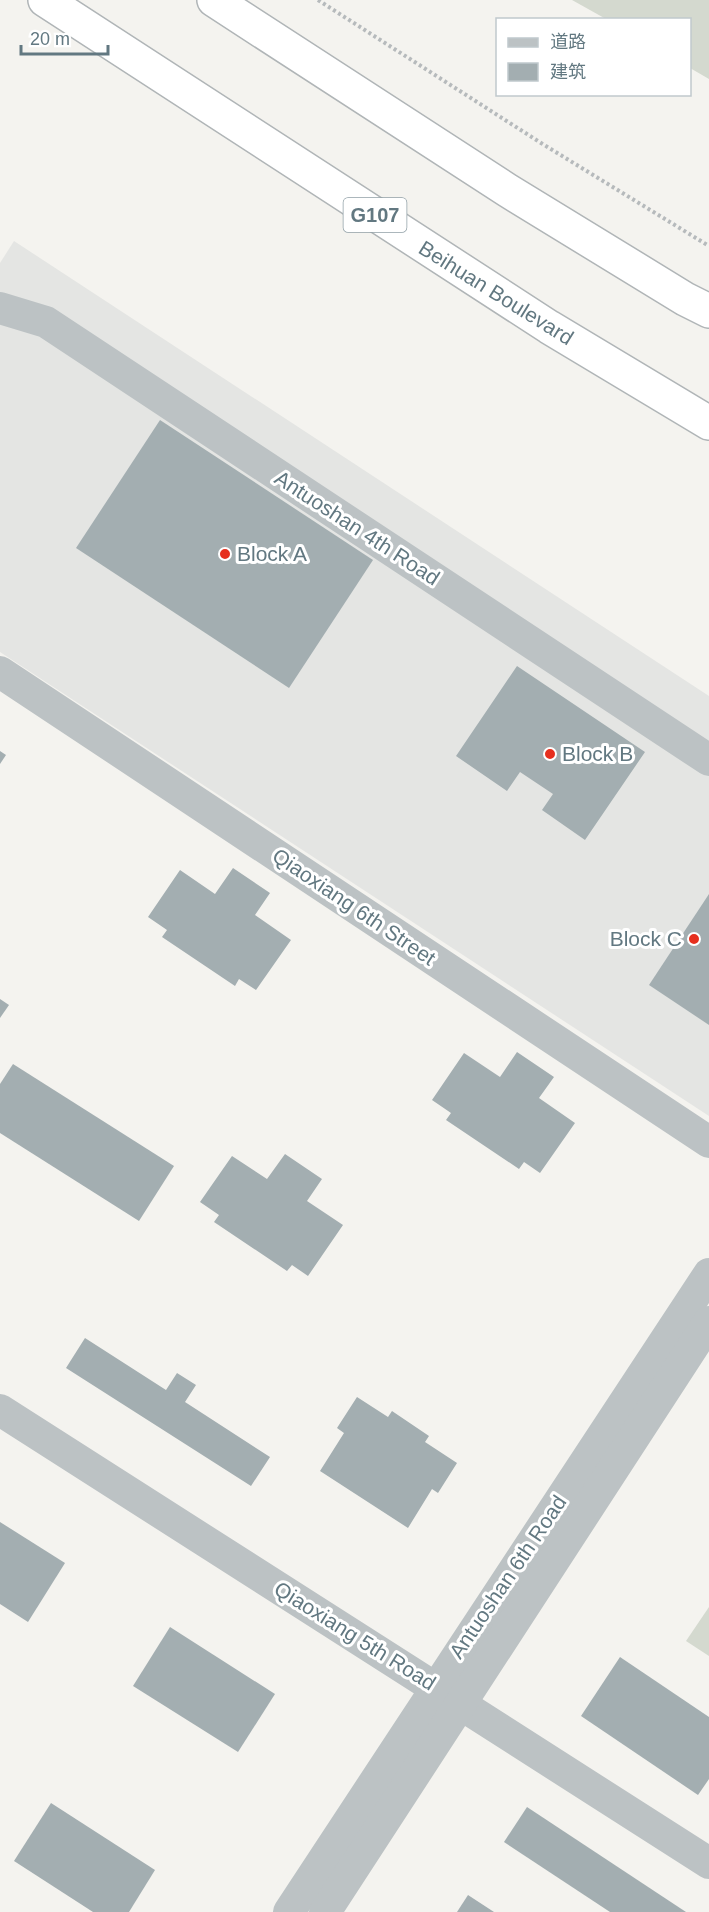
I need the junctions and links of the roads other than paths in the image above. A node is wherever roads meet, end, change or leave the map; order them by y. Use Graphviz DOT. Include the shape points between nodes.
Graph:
graph roads {
  1 [pos="45,0"];
  2 [pos="214,0"];
  3 [pos="0,308"];
  4 [pos="709,311"];
  5 [pos="709,423"];
  6 [pos="0,672"];
  7 [pos="709,760"];
  8 [pos="709,1142"];
  9 [pos="709,1274"];
  10 [pos="709,1322"];
  11 [pos="0,1410"];
  12 [pos="435,1687"];
  13 [pos="461,1703"];
  14 [pos="709,1863"];
  15 [pos="289,1912"];
  16 [pos="325,1912"];
  1 -- 5 [label="highway, Beihuan Boulevard / G107" via="549,327"];
  2 -- 4 [label="highway" via="507,190"];
  3 -- 7 [label="street, Antuoshan 4th Road" via="46,322"];
  6 -- 8 [label="street, Qiaoxiang 6th Street"];
  9 -- 12 [label="street, Antuoshan 6th Road"];
  10 -- 13 [label="street, Antuoshan 6th Road"];
  11 -- 12 [label="street, Qiaoxiang 5th Road"];
  12 -- 13 [label="street, Qiaoxiang 5th Road"];
  12 -- 15 [label="street, Antuoshan 6th Road"];
  13 -- 14 [label="street, Qiaoxiang 5th Road"];
  13 -- 16 [label="street, Antuoshan 6th Road"];
}
